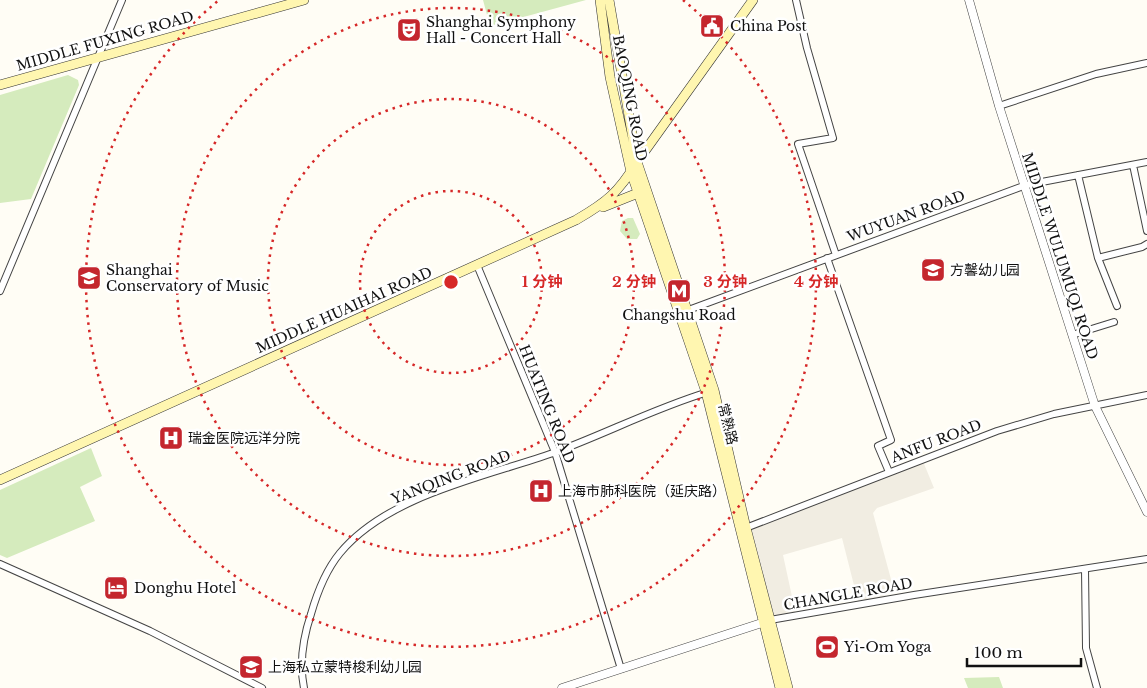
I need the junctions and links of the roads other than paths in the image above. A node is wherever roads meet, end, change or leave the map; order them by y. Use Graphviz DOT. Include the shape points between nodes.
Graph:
graph roads {
  1 [pos="122,0"];
  2 [pos="304,0"];
  3 [pos="600,0"];
  4 [pos="609,0"];
  5 [pos="753,0"];
  6 [pos="796,0"];
  7 [pos="969,0"];
  8 [pos="100,56"];
  9 [pos="1147,63"];
  10 [pos="0,85"];
  11 [pos="999,106"];
  12 [pos="637,162"];
  13 [pos="1147,162"];
  14 [pos="1132,165"];
  15 [pos="631,172"];
  16 [pos="1078,175"];
  17 [pos="1026,185"];
  18 [pos="638,193"];
  19 [pos="591,211"];
  20 [pos="1147,231"];
  21 [pos="1147,244"];
  22 [pos="836,255"];
  23 [pos="827,258"];
  24 [pos="1098,258"];
  25 [pos="477,265"];
  26 [pos="0,290"];
  27 [pos="1117,306"];
  28 [pos="683,312"];
  29 [pos="1114,322"];
  30 [pos="1072,335"];
  31 [pos="710,391"];
  32 [pos="1147,395"];
  33 [pos="1095,406"];
  34 [pos="555,452"];
  35 [pos="889,472"];
  36 [pos="0,480"];
  37 [pos="1147,512"];
  38 [pos="743,529"];
  39 [pos="1147,559"];
  40 [pos="0,564"];
  41 [pos="1085,569"];
  42 [pos="766,621"];
  43 [pos="621,669"];
  44 [pos="262,688"];
  45 [pos="304,688"];
  46 [pos="562,688"];
  47 [pos="780,688"];
  48 [pos="788,688"];
  49 [pos="1097,688"];
  1 -- 8 [label="street"];
  2 -- 8 [label="main road, MIDDLE FUXING ROAD"];
  3 -- 15 [label="main road, BAOQING ROAD" via="610,77"];
  4 -- 12 [label="main road, BAOQING ROAD"];
  5 -- 12 [label="main road, MIDDLE HUAIHAI ROAD"];
  6 -- 22 [label="street" via="833,138 798,144"];
  7 -- 11 [label="street, MIDDLE WULUMUQI ROAD"];
  8 -- 10 [label="main road, MIDDLE FUXING ROAD"];
  8 -- 26 [label="street"];
  9 -- 11 [label="street" via="1096,74"];
  11 -- 17 [label="street, MIDDLE WULUMUQI ROAD"];
  12 -- 15 [label="main road, MIDDLE HUAIHAI ROAD"];
  12 -- 28 [label="main road"];
  13 -- 14 [label="street, WUYUAN ROAD"];
  14 -- 16 [label="street, WUYUAN ROAD"];
  14 -- 20 [label="street"];
  15 -- 18 [label="main road"];
  15 -- 19 [label="main road, MIDDLE HUAIHAI ROAD" via="622,187"];
  16 -- 17 [label="street, WUYUAN ROAD"];
  16 -- 24 [label="street"];
  17 -- 22 [label="street, WUYUAN ROAD"];
  17 -- 30 [label="street, MIDDLE WULUMUQI ROAD"];
  18 -- 19 [label="main road"];
  18 -- 28 [label="main road"];
  19 -- 25 [label="main road, MIDDLE HUAIHAI ROAD"];
  21 -- 24 [label="street"];
  22 -- 23 [label="street, WUYUAN ROAD"];
  23 -- 28 [label="street, WUYUAN ROAD"];
  23 -- 35 [label="street" via="891,440 878,446"];
  24 -- 27 [label="street"];
  25 -- 34 [label="street, HUATING ROAD"];
  25 -- 36 [label="main road, MIDDLE HUAIHAI ROAD"];
  28 -- 31 [label="main road"];
  29 -- 30 [label="street"];
  30 -- 33 [label="street, MIDDLE WULUMUQI ROAD"];
  31 -- 34 [label="street, YANQING ROAD"];
  31 -- 38 [label="main road"];
  32 -- 33 [label="street, ANFU ROAD"];
  33 -- 35 [label="street, ANFU ROAD" via="997,431"];
  33 -- 37 [label="street, MIDDLE WULUMUQI ROAD"];
  34 -- 43 [label="street, HUATING ROAD"];
  34 -- 45 [label="street, YANQING ROAD" via="430,495 386,514 351,542 330,568 312,607 302,654"];
  35 -- 38 [label="street, ANFU ROAD"];
  38 -- 42 [label="main road"];
  39 -- 41 [label="street, CHANGLE ROAD"];
  40 -- 44 [label="street" via="150,631"];
  41 -- 42 [label="street, CHANGLE ROAD"];
  41 -- 49 [label="street" via="1086,648"];
  42 -- 43 [label="street, CHANGLE ROAD"];
  42 -- 47 [label="main road"];
  42 -- 48 [label="main road"];
  43 -- 46 [label="street, CHANGLE ROAD"];
}
